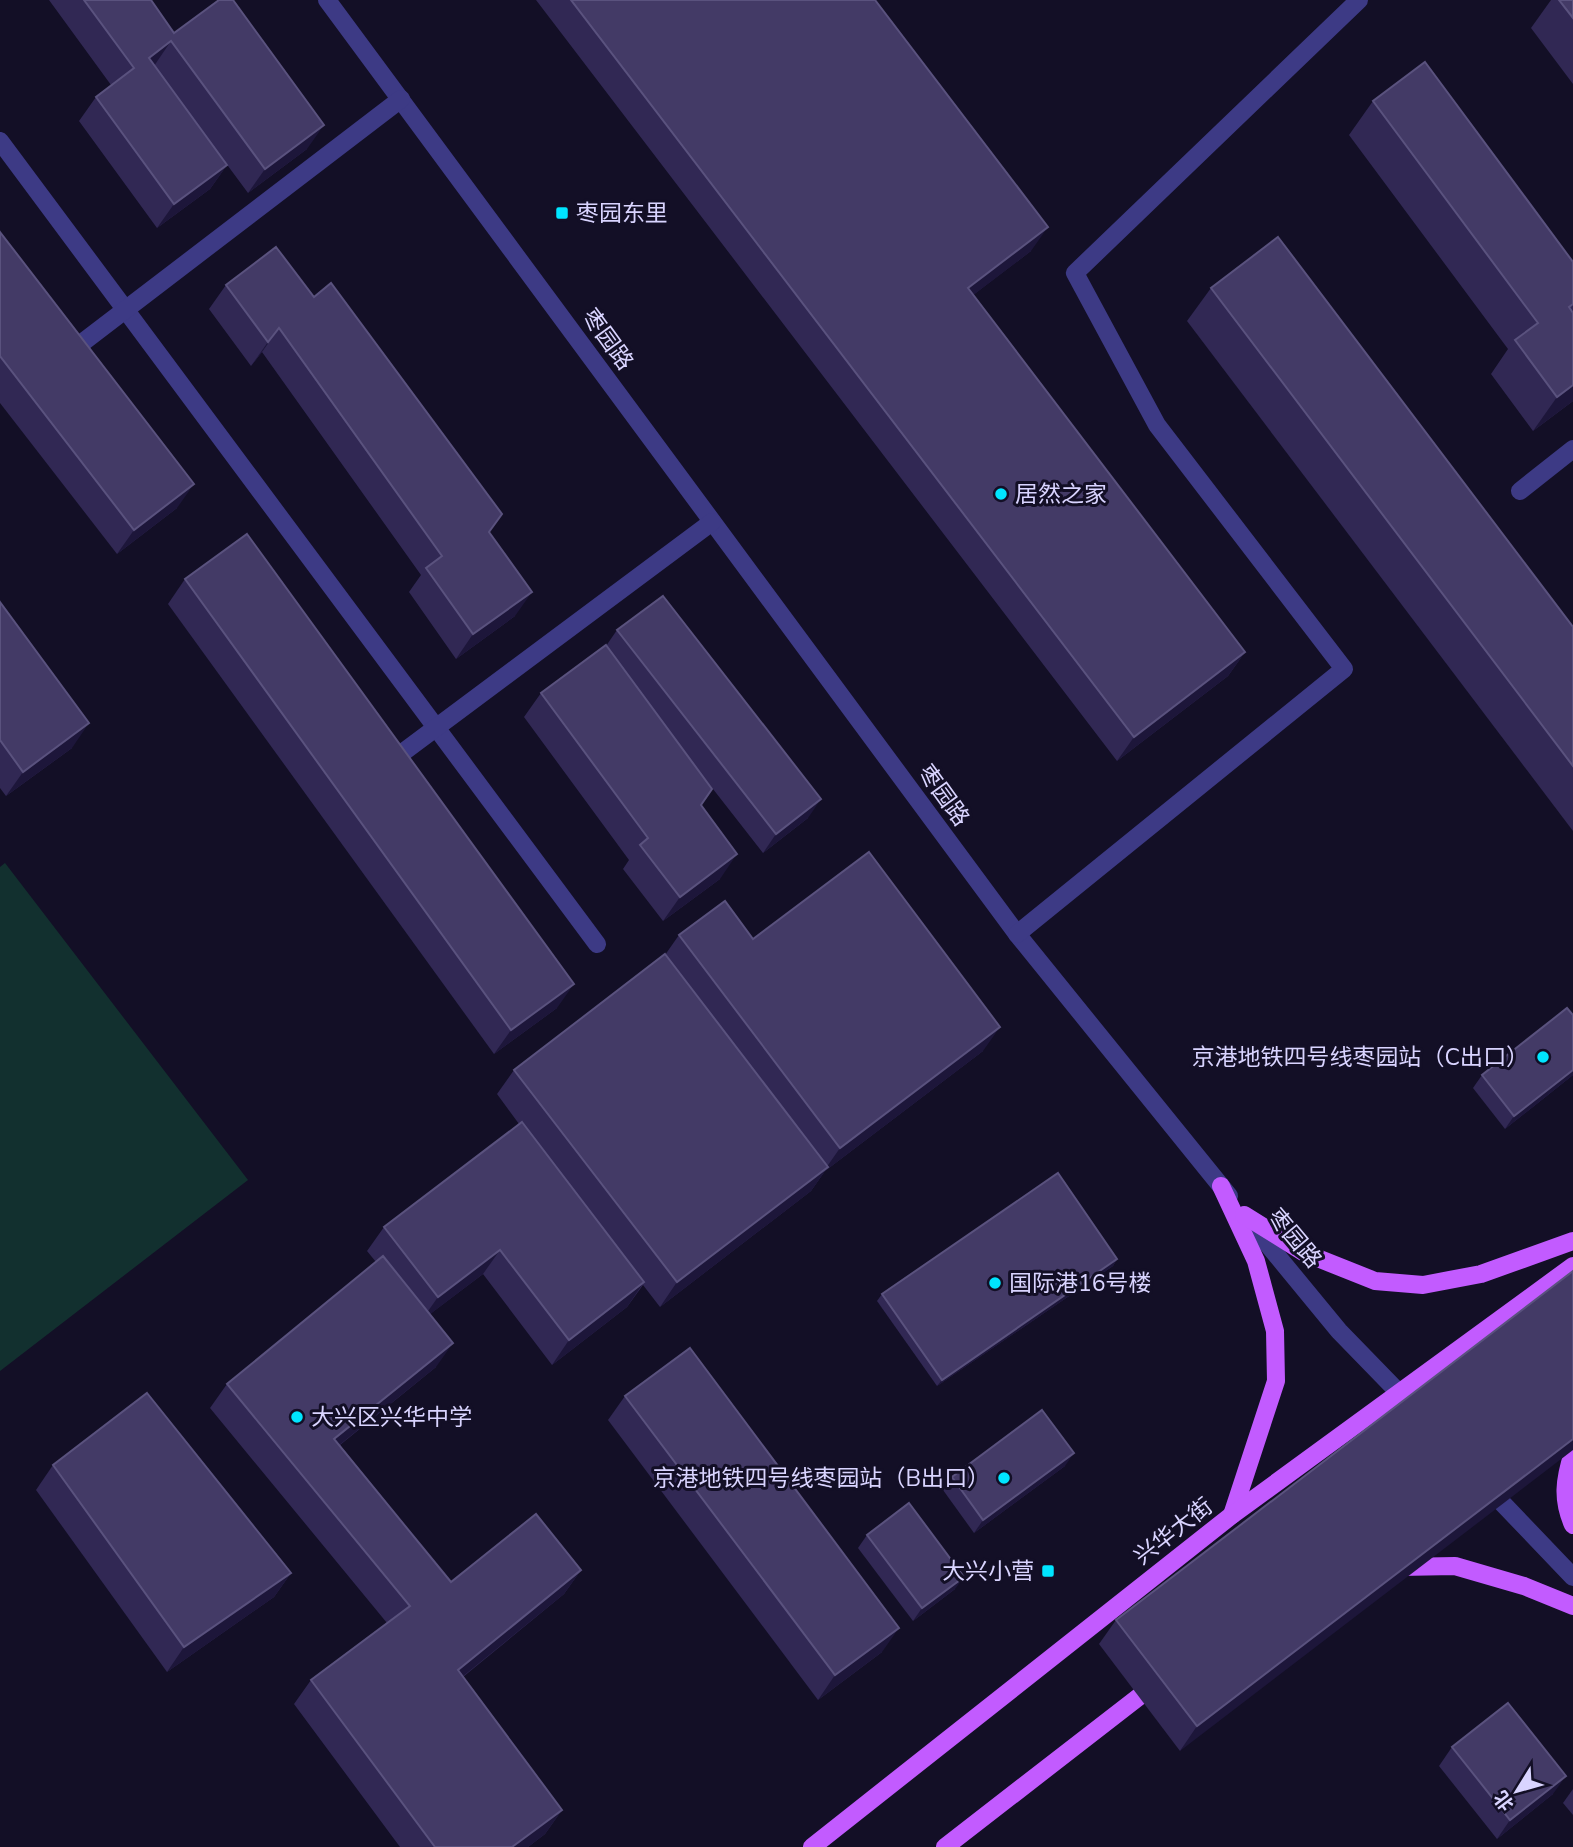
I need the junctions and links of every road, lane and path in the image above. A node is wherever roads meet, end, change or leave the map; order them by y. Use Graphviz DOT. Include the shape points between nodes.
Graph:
graph roads {
  1 [pos="327,0"];
  2 [pos="1359,0"];
  3 [pos="401,99"];
  4 [pos="0,141"];
  5 [pos="125,310"];
  6 [pos="74,349"];
  7 [pos="1573,449"];
  8 [pos="1520,491"];
  9 [pos="712,522"];
  10 [pos="435,729"];
  11 [pos="390,762"];
  12 [pos="1017,934"];
  13 [pos="597,944"];
  14 [pos="1221,1186"];
  15 [pos="1244,1215"];
  16 [pos="1573,1241"];
  17 [pos="1573,1266"];
  18 [pos="1400,1392"];
  19 [pos="1418,1413"];
  20 [pos="1573,1453"];
  21 [pos="1472,1472"];
  22 [pos="1232,1516"];
  23 [pos="1573,1525"];
  24 [pos="1376,1570"];
  25 [pos="1573,1577"];
  26 [pos="1573,1606"];
  27 [pos="1174,1670"];
  28 [pos="812,1847"];
  29 [pos="945,1847"];
  1 -- 3 [label="street, 枣园路"];
  2 -- 12 [label="street" via="1075,273 1157,425 1344,669"];
  3 -- 5 [label="street"];
  3 -- 9 [label="street, 枣园路"];
  4 -- 5 [label="street"];
  5 -- 6 [label="street"];
  5 -- 10 [label="street"];
  7 -- 8 [label="street"];
  9 -- 10 [label="street"];
  9 -- 12 [label="street, 枣园路"];
  10 -- 11 [label="street"];
  10 -- 13 [label="street"];
  12 -- 14 [label="street, 枣园路"];
  14 -- 15 [label="street, 枣园路"];
  14 -- 22 [label="main road" via="1256,1261 1275,1331 1276,1381"];
  15 -- 16 [label="main road" via="1305,1253 1375,1281 1423,1285 1480,1274"];
  15 -- 18 [label="street, 枣园路" via="1339,1331"];
  17 -- 18 [label="main road, 兴华大街"];
  18 -- 19 [label="street, 枣园路"];
  18 -- 22 [label="main road, 兴华大街"];
  20 -- 23 [label="main road" via="1565,1507"];
  21 -- 25 [label="street"];
  22 -- 28 [label="main road, 兴华大街"];
  24 -- 26 [label="main road" via="1455,1566"];
  27 -- 29 [label="main road"];
}
